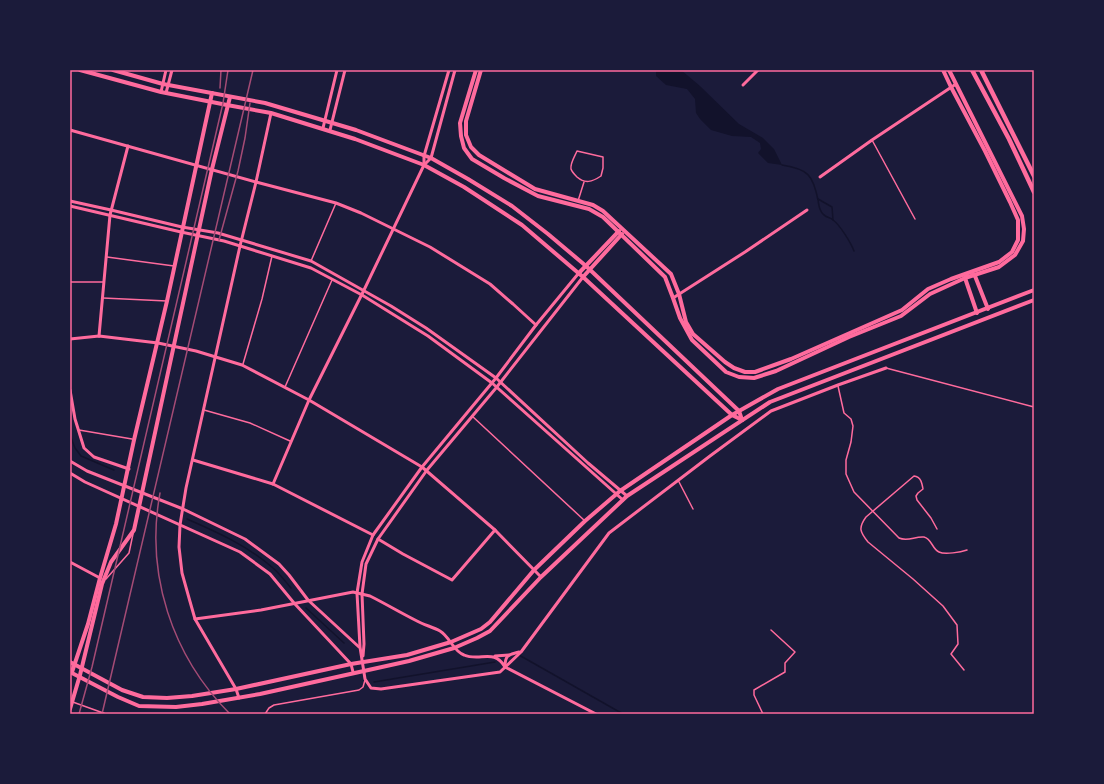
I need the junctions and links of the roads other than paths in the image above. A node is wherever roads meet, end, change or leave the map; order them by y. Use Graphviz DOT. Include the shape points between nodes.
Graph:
graph roads {
  1 [pos="80,70"];
  2 [pos="113,70"];
  3 [pos="166,70"];
  4 [pos="172,70"];
  5 [pos="337,70"];
  6 [pos="345,70"];
  7 [pos="449,70"];
  8 [pos="455,70"];
  9 [pos="476,70"];
  10 [pos="481,70"];
  11 [pos="758,70"];
  12 [pos="943,70"];
  13 [pos="950,70"];
  14 [pos="972,70"];
  15 [pos="982,70"];
  16 [pos="163,84"];
  17 [pos="956,84"];
  18 [pos="168,85"];
  19 [pos="743,85"];
  20 [pos="951,88"];
  21 [pos="161,92"];
  22 [pos="166,93"];
  23 [pos="212,93"];
  24 [pos="230,97"];
  25 [pos="210,102"];
  26 [pos="227,105"];
  27 [pos="271,113"];
  28 [pos="325,121"];
  29 [pos="332,123"];
  30 [pos="323,128"];
  31 [pos="70,130"];
  32 [pos="330,130"];
  33 [pos="872,140"];
  34 [pos="128,146"];
  35 [pos="424,156"];
  36 [pos="431,158"];
  37 [pos="196,165"];
  38 [pos="424,165"];
  39 [pos="212,169"];
  40 [pos="1034,176"];
  41 [pos="820,177"];
  42 [pos="256,182"];
  43 [pos="584,182"];
  44 [pos="1034,192"];
  45 [pos="70,201"];
  46 [pos="578,201"];
  47 [pos="336,203"];
  48 [pos="70,206"];
  49 [pos="111,210"];
  50 [pos="807,210"];
  51 [pos="110,215"];
  52 [pos="915,219"];
  53 [pos="182,227"];
  54 [pos="621,227"];
  55 [pos="394,229"];
  56 [pos="199,230"];
  57 [pos="626,231"];
  58 [pos="181,232"];
  59 [pos="619,233"];
  60 [pos="226,235"];
  61 [pos="198,236"];
  62 [pos="242,240"];
  63 [pos="224,241"];
  64 [pos="240,246"];
  65 [pos="272,256"];
  66 [pos="107,257"];
  67 [pos="311,262"];
  68 [pos="174,266"];
  69 [pos="586,266"];
  70 [pos="590,270"];
  71 [pos="969,273"];
  72 [pos="578,274"];
  73 [pos="975,276"];
  74 [pos="583,277"];
  75 [pos="965,278"];
  76 [pos="332,280"];
  77 [pos="70,282"];
  78 [pos="104,282"];
  79 [pos="364,290"];
  80 [pos="1034,290"];
  81 [pos="679,294"];
  82 [pos="362,295"];
  83 [pos="103,298"];
  84 [pos="674,298"];
  85 [pos="1034,300"];
  86 [pos="168,301"];
  87 [pos="988,309"];
  88 [pos="977,312"];
  89 [pos="536,325"];
  90 [pos="99,336"];
  91 [pos="70,339"];
  92 [pos="158,343"];
  93 [pos="173,347"];
  94 [pos="215,356"];
  95 [pos="242,365"];
  96 [pos="886,368"];
  97 [pos="496,378"];
  98 [pos="492,383"];
  99 [pos="500,383"];
  100 [pos="838,385"];
  101 [pos="286,387"];
  102 [pos="496,388"];
  103 [pos="70,390"];
  104 [pos="309,400"];
  105 [pos="1034,407"];
  106 [pos="204,410"];
  107 [pos="739,411"];
  108 [pos="732,415"];
  109 [pos="472,416"];
  110 [pos="742,420"];
  111 [pos="78,430"];
  112 [pos="134,440"];
  113 [pos="290,441"];
  114 [pos="193,460"];
  115 [pos="70,461"];
  116 [pos="422,467"];
  117 [pos="129,469"];
  118 [pos="427,470"];
  119 [pos="70,473"];
  120 [pos="678,480"];
  121 [pos="273,484"];
  122 [pos="124,487"];
  123 [pos="620,491"];
  124 [pos="142,493"];
  125 [pos="616,495"];
  126 [pos="627,496"];
  127 [pos="122,499"];
  128 [pos="623,500"];
  129 [pos="139,506"];
  130 [pos="183,509"];
  131 [pos="693,509"];
  132 [pos="874,510"];
  133 [pos="585,521"];
  134 [pos="180,524"];
  135 [pos="936,529"];
  136 [pos="134,530"];
  137 [pos="495,530"];
  138 [pos="373,535"];
  139 [pos="378,539"];
  140 [pos="967,550"];
  141 [pos="70,562"];
  142 [pos="534,570"];
  143 [pos="541,577"];
  144 [pos="100,578"];
  145 [pos="102,584"];
  146 [pos="357,593"];
  147 [pos="362,594"];
  148 [pos="308,600"];
  149 [pos="294,603"];
  150 [pos="195,619"];
  151 [pos="771,630"];
  152 [pos="451,642"];
  153 [pos="360,647"];
  154 [pos="454,648"];
  155 [pos="521,652"];
  156 [pos="509,655"];
  157 [pos="492,656"];
  158 [pos="70,662"];
  159 [pos="362,662"];
  160 [pos="75,664"];
  161 [pos="351,664"];
  162 [pos="505,667"];
  163 [pos="363,670"];
  164 [pos="964,670"];
  165 [pos="71,672"];
  166 [pos="353,672"];
  167 [pos="365,678"];
  168 [pos="236,689"];
  169 [pos="239,698"];
  170 [pos="70,701"];
  171 [pos="70,709"];
  172 [pos="106,714"];
  173 [pos="265,714"];
  174 [pos="596,714"];
  175 [pos="763,714"];
  1 -- 21 [label="street"];
  2 -- 16 [label="street"];
  3 -- 16 [label="street"];
  4 -- 18 [label="street"];
  5 -- 28 [label="street"];
  6 -- 29 [label="street"];
  7 -- 35 [label="street"];
  8 -- 36 [label="street"];
  9 -- 59 [label="street" via="460,123 464,148 472,159 538,196 589,209"];
  10 -- 46 [label="street" via="466,121 466,135 471,147 479,156 535,189"];
  11 -- 19 [label="street"];
  12 -- 20 [label="street"];
  13 -- 17 [label="street"];
  14 -- 44 [label="main road"];
  15 -- 40 [label="main road"];
  16 -- 18 [label="street"];
  16 -- 21 [label="street"];
  17 -- 20 [label="street"];
  17 -- 73 [label="street" via="1022,216 1024,229 1023,241 1015,255 999,267"];
  18 -- 22 [label="street"];
  18 -- 23 [label="street"];
  20 -- 33 [label="street"];
  20 -- 71 [label="street" via="1018,220 1018,240 1012,252 999,262"];
  21 -- 22 [label="street"];
  22 -- 25 [label="street"];
  23 -- 24 [label="street"];
  23 -- 25 [label="street"];
  24 -- 26 [label="street"];
  24 -- 28 [label="street" via="265,103"];
  25 -- 26 [label="street"];
  25 -- 37 [label="street"];
  26 -- 27 [label="street"];
  26 -- 39 [label="street"];
  27 -- 30 [label="street"];
  27 -- 42 [label="street"];
  28 -- 29 [label="street"];
  28 -- 30 [label="street"];
  29 -- 32 [label="street"];
  29 -- 35 [label="street"];
  30 -- 32 [label="street"];
  31 -- 34 [label="street"];
  32 -- 38 [label="street"];
  33 -- 41 [label="street"];
  33 -- 52 [label="lane"];
  34 -- 37 [label="street"];
  34 -- 49 [label="street"];
  35 -- 36 [label="street"];
  35 -- 38 [label="street"];
  36 -- 38 [label="street"];
  36 -- 69 [label="street" via="512,206"];
  37 -- 39 [label="street"];
  37 -- 53 [label="street"];
  38 -- 55 [label="street"];
  38 -- 72 [label="street" via="464,187 522,225"];
  39 -- 42 [label="street"];
  39 -- 56 [label="street"];
  42 -- 47 [label="street"];
  42 -- 62 [label="street"];
  43 -- 43 [label="lane" via="591,182 601,176 603,157 577,151 571,170"];
  43 -- 46 [label="lane"];
  45 -- 49 [label="street"];
  46 -- 54 [label="street" via="603,211"];
  47 -- 55 [label="street"];
  47 -- 67 [label="lane"];
  48 -- 51 [label="street"];
  49 -- 51 [label="street"];
  49 -- 53 [label="street"];
  50 -- 81 [label="street"];
  51 -- 58 [label="street"];
  51 -- 66 [label="street"];
  53 -- 56 [label="street"];
  53 -- 58 [label="street"];
  54 -- 57 [label="street"];
  54 -- 59 [label="street"];
  55 -- 79 [label="street"];
  55 -- 89 [label="street" via="430,246 490,284"];
  56 -- 60 [label="street"];
  56 -- 61 [label="street"];
  57 -- 59 [label="street"];
  57 -- 81 [label="street" via="671,274"];
  58 -- 61 [label="street"];
  58 -- 68 [label="street"];
  59 -- 69 [label="street"];
  59 -- 70 [label="street"];
  59 -- 84 [label="street" via="665,277"];
  60 -- 62 [label="street"];
  60 -- 63 [label="street"];
  61 -- 63 [label="street"];
  61 -- 93 [label="street"];
  62 -- 64 [label="street"];
  62 -- 67 [label="street"];
  63 -- 64 [label="street"];
  64 -- 65 [label="street"];
  64 -- 94 [label="street"];
  65 -- 76 [label="street" via="311,268"];
  65 -- 95 [label="lane"];
  66 -- 68 [label="lane"];
  66 -- 78 [label="street"];
  67 -- 79 [label="street"];
  68 -- 86 [label="street"];
  69 -- 70 [label="street"];
  69 -- 72 [label="street"];
  70 -- 74 [label="street"];
  70 -- 107 [label="street"];
  71 -- 73 [label="street"];
  71 -- 75 [label="street"];
  71 -- 81 [label="street" via="928,289 902,310 791,359 755,372 734,368 693,334 686,322"];
  72 -- 74 [label="street"];
  72 -- 89 [label="street"];
  73 -- 75 [label="street"];
  73 -- 87 [label="street"];
  74 -- 99 [label="street"];
  74 -- 108 [label="street"];
  75 -- 84 [label="street" via="930,294 901,316 776,371 754,378 739,377 726,372 692,340 680,318"];
  75 -- 88 [label="street"];
  76 -- 82 [label="street"];
  76 -- 101 [label="lane"];
  77 -- 78 [label="lane"];
  78 -- 83 [label="street"];
  79 -- 82 [label="street"];
  79 -- 97 [label="street" via="426,328"];
  80 -- 87 [label="street"];
  81 -- 84 [label="street"];
  82 -- 98 [label="street" via="428,336"];
  82 -- 104 [label="street"];
  83 -- 86 [label="lane"];
  83 -- 90 [label="street"];
  85 -- 110 [label="street" via="770,402"];
  86 -- 92 [label="street"];
  87 -- 88 [label="street"];
  88 -- 107 [label="street" via="778,389"];
  89 -- 97 [label="street"];
  90 -- 91 [label="street"];
  90 -- 92 [label="street"];
  92 -- 93 [label="street"];
  92 -- 112 [label="street"];
  93 -- 94 [label="street"];
  93 -- 124 [label="street"];
  94 -- 95 [label="street"];
  94 -- 106 [label="street"];
  95 -- 101 [label="street"];
  96 -- 100 [label="street"];
  96 -- 105 [label="lane"];
  97 -- 98 [label="street"];
  97 -- 99 [label="street"];
  98 -- 102 [label="street"];
  98 -- 116 [label="street"];
  99 -- 102 [label="street"];
  99 -- 123 [label="street"];
  100 -- 120 [label="street" via="771,411"];
  100 -- 132 [label="lane" via="844,413 851,419 853,426 846,460 846,474 854,492"];
  101 -- 104 [label="street"];
  102 -- 109 [label="street"];
  102 -- 125 [label="street"];
  103 -- 111 [label="street"];
  104 -- 113 [label="street"];
  104 -- 116 [label="street"];
  106 -- 113 [label="lane" via="250,423"];
  106 -- 114 [label="street"];
  107 -- 108 [label="street"];
  107 -- 110 [label="street"];
  108 -- 110 [label="street"];
  108 -- 123 [label="street"];
  109 -- 118 [label="street"];
  109 -- 133 [label="lane"];
  110 -- 126 [label="street"];
  111 -- 112 [label="lane"];
  111 -- 117 [label="street" via="84,448 94,457"];
  112 -- 117 [label="street"];
  113 -- 121 [label="street"];
  114 -- 121 [label="street"];
  114 -- 130 [label="street"];
  115 -- 122 [label="street"];
  116 -- 118 [label="street"];
  116 -- 138 [label="street"];
  117 -- 122 [label="street"];
  118 -- 137 [label="street"];
  118 -- 139 [label="street"];
  119 -- 127 [label="street"];
  120 -- 131 [label="lane"];
  120 -- 155 [label="street" via="610,533"];
  121 -- 138 [label="street"];
  122 -- 124 [label="street"];
  122 -- 127 [label="street"];
  123 -- 125 [label="street"];
  123 -- 126 [label="street"];
  124 -- 129 [label="street"];
  124 -- 130 [label="street"];
  125 -- 128 [label="street"];
  125 -- 133 [label="street"];
  126 -- 128 [label="street"];
  127 -- 129 [label="street"];
  127 -- 144 [label="street"];
  128 -- 143 [label="street"];
  129 -- 134 [label="street"];
  129 -- 136 [label="street"];
  130 -- 134 [label="street"];
  130 -- 148 [label="street" via="245,539 289,575"];
  132 -- 135 [label="lane" via="916,476 922,482 923,489 916,496 917,500"];
  132 -- 140 [label="lane" via="904,540 924,537 940,553"];
  132 -- 164 [label="lane" via="861,523 862,535 943,606 958,625 958,644 951,654"];
  133 -- 142 [label="street"];
  134 -- 149 [label="street" via="240,552 270,574"];
  134 -- 150 [label="street" via="182,573"];
  136 -- 145 [label="street" via="111,562"];
  136 -- 145 [label="lane" via="129,553"];
  137 -- 139 [label="street" via="452,580"];
  137 -- 142 [label="street"];
  138 -- 146 [label="street" via="362,562"];
  139 -- 147 [label="street" via="366,564"];
  141 -- 144 [label="street"];
  142 -- 143 [label="street"];
  142 -- 152 [label="street" via="490,622 481,629"];
  143 -- 154 [label="street" via="490,631"];
  144 -- 160 [label="street"];
  145 -- 171 [label="street"];
  146 -- 147 [label="street"];
  146 -- 148 [label="street"];
  146 -- 153 [label="street"];
  147 -- 152 [label="street" via="441,632"];
  147 -- 159 [label="street"];
  148 -- 149 [label="street"];
  148 -- 153 [label="street"];
  149 -- 150 [label="street"];
  149 -- 161 [label="street"];
  150 -- 168 [label="street"];
  151 -- 175 [label="lane" via="795,652 785,663 785,672 754,690"];
  152 -- 154 [label="street"];
  152 -- 159 [label="street" via="407,655"];
  153 -- 159 [label="street"];
  154 -- 157 [label="street" via="466,656"];
  154 -- 163 [label="street" via="409,661"];
  155 -- 156 [label="street"];
  155 -- 162 [label="street"];
  156 -- 157 [label="street"];
  156 -- 162 [label="street" via="505,659"];
  157 -- 162 [label="street"];
  158 -- 160 [label="street"];
  159 -- 161 [label="street"];
  159 -- 163 [label="street"];
  160 -- 165 [label="street"];
  160 -- 168 [label="street" via="122,690 143,697 192,696"];
  161 -- 166 [label="street"];
  161 -- 168 [label="street"];
  162 -- 167 [label="street" via="500,672 381,689 371,688"];
  162 -- 174 [label="street"];
  163 -- 166 [label="street"];
  163 -- 167 [label="street"];
  165 -- 169 [label="street" via="139,706 183,706"];
  166 -- 169 [label="street"];
  167 -- 173 [label="lane" via="363,687 357,691 282,703 269,708"];
  168 -- 169 [label="street"];
  170 -- 172 [label="lane"];
}
